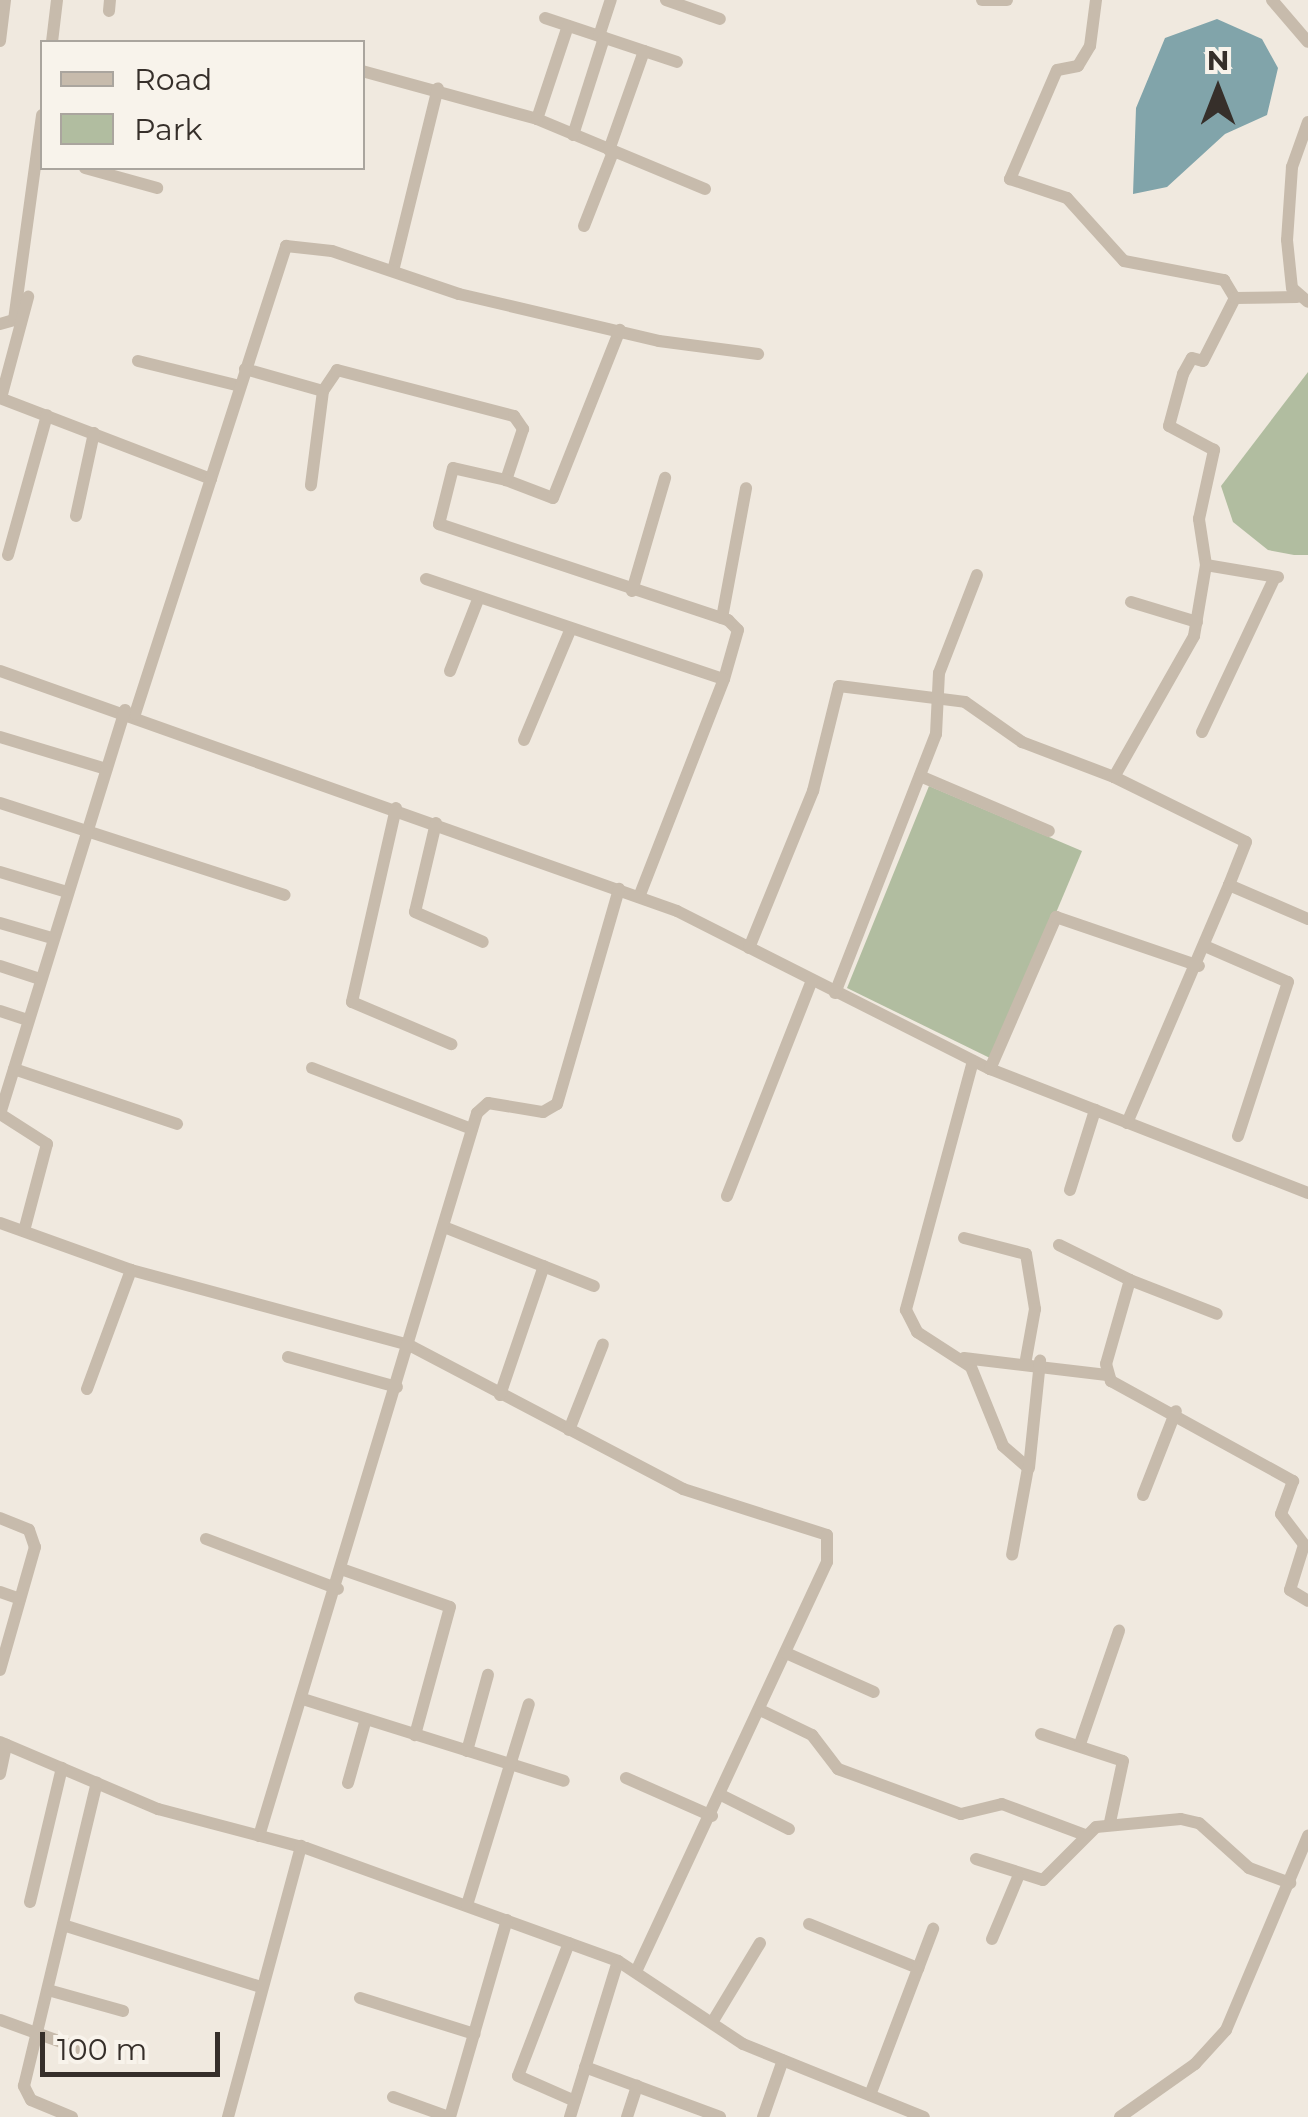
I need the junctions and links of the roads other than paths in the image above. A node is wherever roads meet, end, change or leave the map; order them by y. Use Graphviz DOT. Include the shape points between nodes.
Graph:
graph roads {
  1 [pos="5,0"];
  2 [pos="57,0"];
  3 [pos="611,0"];
  4 [pos="666,0"];
  5 [pos="982,0"];
  6 [pos="1007,0"];
  7 [pos="1096,0"];
  8 [pos="1272,0"];
  9 [pos="545,18"];
  10 [pos="720,19"];
  11 [pos="568,26"];
  12 [pos="602,37"];
  13 [pos="52,40"];
  14 [pos="0,42"];
  15 [pos="1308,42"];
  16 [pos="644,52"];
  17 [pos="676,62"];
  18 [pos="365,71"];
  19 [pos="438,88"];
  20 [pos="537,119"];
  21 [pos="1308,122"];
  22 [pos="572,136"];
  23 [pos="611,151"];
  24 [pos="40,155"];
  25 [pos="92,170"];
  26 [pos="157,188"];
  27 [pos="705,189"];
  28 [pos="584,226"];
  29 [pos="393,271"];
  30 [pos="28,297"];
  31 [pos="1235,298"];
  32 [pos="1302,299"];
  33 [pos="10,325"];
  34 [pos="620,330"];
  35 [pos="758,354"];
  36 [pos="138,361"];
  37 [pos="245,369"];
  38 [pos="240,386"];
  39 [pos="323,391"];
  40 [pos="0,398"];
  41 [pos="47,414"];
  42 [pos="94,433"];
  43 [pos="665,478"];
  44 [pos="210,479"];
  45 [pos="506,480"];
  46 [pos="311,484"];
  47 [pos="746,488"];
  48 [pos="76,516"];
  49 [pos="8,555"];
  50 [pos="1206,565"];
  51 [pos="978,575"];
  52 [pos="426,579"];
  53 [pos="632,591"];
  54 [pos="479,596"];
  55 [pos="1131,602"];
  56 [pos="722,618"];
  57 [pos="1197,622"];
  58 [pos="572,628"];
  59 [pos="0,671"];
  60 [pos="450,671"];
  61 [pos="724,679"];
  62 [pos="940,703"];
  63 [pos="130,712"];
  64 [pos="1202,732"];
  65 [pos="0,736"];
  66 [pos="524,740"];
  67 [pos="106,769"];
  68 [pos="920,776"];
  69 [pos="1114,777"];
  70 [pos="0,802"];
  71 [pos="396,808"];
  72 [pos="436,823"];
  73 [pos="87,828"];
  74 [pos="1050,832"];
  75 [pos="0,872"];
  76 [pos="1228,886"];
  77 [pos="619,890"];
  78 [pos="66,892"];
  79 [pos="284,895"];
  80 [pos="639,896"];
  81 [pos="1308,919"];
  82 [pos="0,923"];
  83 [pos="52,938"];
  84 [pos="482,942"];
  85 [pos="1207,947"];
  86 [pos="749,948"];
  87 [pos="0,966"];
  88 [pos="1199,966"];
  89 [pos="40,979"];
  90 [pos="812,980"];
  91 [pos="836,993"];
  92 [pos="0,1011"];
  93 [pos="28,1020"];
  94 [pos="451,1044"];
  95 [pos="973,1061"];
  96 [pos="312,1068"];
  97 [pos="990,1069"];
  98 [pos="8,1076"];
  99 [pos="1095,1110"];
  100 [pos="1127,1123"];
  101 [pos="177,1124"];
  102 [pos="472,1129"];
  103 [pos="1238,1136"];
  104 [pos="1070,1190"];
  105 [pos="1308,1193"];
  106 [pos="727,1196"];
  107 [pos="0,1223"];
  108 [pos="444,1227"];
  109 [pos="24,1232"];
  110 [pos="964,1238"];
  111 [pos="1059,1246"];
  112 [pos="544,1266"];
  113 [pos="131,1270"];
  114 [pos="1130,1280"];
  115 [pos="594,1286"];
  116 [pos="1217,1314"];
  117 [pos="603,1344"];
  118 [pos="410,1345"];
  119 [pos="288,1357"];
  120 [pos="964,1358"];
  121 [pos="1033,1360"];
  122 [pos="1107,1375"];
  123 [pos="398,1386"];
  124 [pos="87,1389"];
  125 [pos="500,1395"];
  126 [pos="1176,1411"];
  127 [pos="569,1430"];
  128 [pos="1028,1468"];
  129 [pos="1302,1492"];
  130 [pos="1143,1495"];
  131 [pos="0,1518"];
  132 [pos="206,1539"];
  133 [pos="1012,1554"];
  134 [pos="344,1570"];
  135 [pos="338,1589"];
  136 [pos="0,1592"];
  137 [pos="20,1599"];
  138 [pos="1308,1601"];
  139 [pos="1118,1631"];
  140 [pos="786,1652"];
  141 [pos="0,1670"];
  142 [pos="488,1674"];
  143 [pos="874,1692"];
  144 [pos="306,1700"];
  145 [pos="529,1704"];
  146 [pos="760,1710"];
  147 [pos="366,1719"];
  148 [pos="416,1734"];
  149 [pos="1041,1734"];
  150 [pos="3,1743"];
  151 [pos="1080,1744"];
  152 [pos="467,1751"];
  153 [pos="509,1764"];
  154 [pos="62,1768"];
  155 [pos="0,1774"];
  156 [pos="626,1778"];
  157 [pos="564,1781"];
  158 [pos="97,1783"];
  159 [pos="348,1783"];
  160 [pos="722,1795"];
  161 [pos="712,1816"];
  162 [pos="1110,1822"];
  163 [pos="789,1829"];
  164 [pos="1085,1835"];
  165 [pos="259,1836"];
  166 [pos="1307,1840"];
  167 [pos="301,1846"];
  168 [pos="976,1859"];
  169 [pos="1018,1878"];
  170 [pos="1290,1883"];
  171 [pos="30,1902"];
  172 [pos="467,1904"];
  173 [pos="507,1920"];
  174 [pos="809,1924"];
  175 [pos="63,1925"];
  176 [pos="933,1930"];
  177 [pos="992,1940"];
  178 [pos="569,1943"];
  179 [pos="760,1943"];
  180 [pos="618,1961"];
  181 [pos="918,1968"];
  182 [pos="636,1971"];
  183 [pos="258,1986"];
  184 [pos="48,1990"];
  185 [pos="360,1998"];
  186 [pos="122,2011"];
  187 [pos="0,2020"];
  188 [pos="713,2022"];
  189 [pos="37,2032"];
  190 [pos="474,2034"];
  191 [pos="81,2049"];
  192 [pos="783,2060"];
  193 [pos="586,2067"];
  194 [pos="637,2086"];
  195 [pos="870,2095"];
  196 [pos="393,2098"];
  197 [pos="575,2101"];
  198 [pos="704,2114"];
  199 [pos="72,2117"];
  200 [pos="228,2117"];
  201 [pos="450,2117"];
  202 [pos="570,2117"];
  203 [pos="626,2117"];
  204 [pos="720,2117"];
  205 [pos="763,2117"];
  206 [pos="924,2117"];
  207 [pos="1120,2117"];
  1 -- 14 [label="street"];
  2 -- 13 [label="street"];
  3 -- 12 [label="street"];
  4 -- 10 [label="street"];
  5 -- 6 [label="street"];
  7 -- 31 [label="street" via="1090,46 1078,66 1056,70 1010,179 1067,198 1124,261 1224,280"];
  8 -- 15 [label="street"];
  9 -- 11 [label="street"];
  11 -- 12 [label="street"];
  11 -- 20 [label="street"];
  12 -- 16 [label="street"];
  12 -- 22 [label="street"];
  16 -- 17 [label="street"];
  16 -- 23 [label="street"];
  18 -- 19 [label="street"];
  19 -- 20 [label="street"];
  19 -- 29 [label="street"];
  20 -- 22 [label="street"];
  21 -- 32 [label="street" via="1292,167 1287,240"];
  22 -- 23 [label="street"];
  23 -- 27 [label="street"];
  23 -- 28 [label="street"];
  24 -- 33 [label="street"];
  25 -- 26 [label="street"];
  29 -- 34 [label="street"];
  29 -- 37 [label="street" via="286,246"];
  30 -- 33 [label="street"];
  31 -- 32 [label="street"];
  31 -- 50 [label="street" via="1203,361 1192,358 1183,374 1168,421 1214,450 1199,518"];
  33 -- 40 [label="street"];
  34 -- 35 [label="street"];
  34 -- 45 [label="street" via="562,492 548,497"];
  36 -- 38 [label="street"];
  37 -- 38 [label="street"];
  37 -- 39 [label="street"];
  38 -- 44 [label="street"];
  39 -- 45 [label="street" via="337,370 514,416 524,424"];
  39 -- 46 [label="street"];
  40 -- 41 [label="street"];
  41 -- 42 [label="street"];
  41 -- 49 [label="street"];
  42 -- 44 [label="street"];
  42 -- 48 [label="street"];
  43 -- 53 [label="street"];
  44 -- 63 [label="street"];
  45 -- 53 [label="street" via="453,468 439,524"];
  47 -- 56 [label="street"];
  50 -- 57 [label="street"];
  50 -- 64 [label="street" via="1276,578"];
  51 -- 62 [label="street" via="939,673"];
  52 -- 54 [label="street"];
  53 -- 56 [label="street"];
  54 -- 58 [label="street"];
  54 -- 60 [label="street"];
  55 -- 57 [label="street"];
  56 -- 61 [label="street" via="738,630"];
  57 -- 69 [label="street"];
  58 -- 61 [label="street"];
  58 -- 66 [label="street"];
  59 -- 63 [label="street"];
  61 -- 80 [label="street"];
  62 -- 68 [label="street"];
  62 -- 69 [label="street" via="971,704 1022,742"];
  62 -- 86 [label="street" via="839,686 813,791"];
  63 -- 67 [label="street"];
  63 -- 71 [label="street"];
  65 -- 67 [label="street"];
  67 -- 73 [label="street"];
  68 -- 74 [label="street"];
  68 -- 91 [label="street"];
  69 -- 76 [label="street" via="1246,842"];
  70 -- 73 [label="street"];
  71 -- 72 [label="street"];
  71 -- 94 [label="street" via="352,1002"];
  72 -- 77 [label="street"];
  72 -- 84 [label="street" via="415,912"];
  73 -- 78 [label="street"];
  73 -- 79 [label="street"];
  75 -- 78 [label="street"];
  76 -- 81 [label="street"];
  76 -- 85 [label="street"];
  77 -- 80 [label="street"];
  77 -- 102 [label="street" via="556,1104 543,1112 488,1104"];
  78 -- 83 [label="street"];
  80 -- 86 [label="street"];
  82 -- 83 [label="street"];
  83 -- 89 [label="street"];
  85 -- 88 [label="street"];
  85 -- 103 [label="street" via="1288,982"];
  86 -- 90 [label="street"];
  87 -- 89 [label="street"];
  88 -- 97 [label="street" via="1056,917"];
  88 -- 100 [label="street"];
  89 -- 93 [label="street"];
  90 -- 91 [label="street"];
  90 -- 106 [label="street"];
  91 -- 95 [label="street"];
  92 -- 93 [label="street"];
  93 -- 98 [label="street"];
  95 -- 97 [label="street"];
  95 -- 120 [label="street" via="906,1295 918,1332"];
  96 -- 102 [label="street"];
  97 -- 99 [label="street"];
  98 -- 101 [label="street"];
  98 -- 109 [label="street" via="0,1120 46,1144"];
  99 -- 100 [label="street"];
  99 -- 104 [label="street"];
  100 -- 105 [label="street"];
  102 -- 108 [label="street"];
  107 -- 109 [label="street"];
  108 -- 112 [label="street"];
  108 -- 118 [label="street"];
  109 -- 113 [label="street"];
  110 -- 121 [label="street" via="1026,1254 1035,1309"];
  111 -- 114 [label="street"];
  112 -- 115 [label="street"];
  112 -- 125 [label="street"];
  113 -- 118 [label="street"];
  113 -- 124 [label="street"];
  114 -- 116 [label="street"];
  114 -- 122 [label="street"];
  117 -- 127 [label="street"];
  118 -- 123 [label="street"];
  118 -- 125 [label="street"];
  119 -- 123 [label="street"];
  120 -- 121 [label="street"];
  120 -- 128 [label="street" via="1003,1446"];
  121 -- 122 [label="street"];
  121 -- 128 [label="street"];
  122 -- 126 [label="street"];
  123 -- 134 [label="street"];
  125 -- 127 [label="street"];
  126 -- 129 [label="street"];
  126 -- 130 [label="street"];
  127 -- 140 [label="street" via="698,1495 827,1535 830,1552"];
  128 -- 133 [label="street"];
  129 -- 138 [label="street" via="1282,1514 1304,1545 1290,1590"];
  131 -- 137 [label="street" via="34,1538"];
  132 -- 135 [label="street"];
  134 -- 135 [label="street"];
  134 -- 148 [label="street" via="450,1607"];
  135 -- 144 [label="street"];
  136 -- 137 [label="street"];
  137 -- 141 [label="street"];
  139 -- 151 [label="street"];
  140 -- 143 [label="street"];
  140 -- 146 [label="street"];
  142 -- 152 [label="street"];
  144 -- 147 [label="street"];
  144 -- 165 [label="street"];
  145 -- 153 [label="street"];
  146 -- 160 [label="street"];
  146 -- 164 [label="street" via="812,1734 838,1769 961,1814 1002,1804"];
  147 -- 148 [label="street"];
  147 -- 159 [label="street"];
  148 -- 152 [label="street"];
  149 -- 151 [label="street"];
  150 -- 154 [label="street"];
  150 -- 155 [label="street"];
  151 -- 162 [label="street" via="1123,1761"];
  152 -- 153 [label="street"];
  153 -- 157 [label="street"];
  153 -- 172 [label="street"];
  154 -- 158 [label="street"];
  154 -- 171 [label="street"];
  156 -- 161 [label="street"];
  158 -- 165 [label="street"];
  158 -- 175 [label="street"];
  160 -- 161 [label="street"];
  160 -- 163 [label="street"];
  161 -- 182 [label="street"];
  162 -- 164 [label="street"];
  162 -- 170 [label="street" via="1199,1823 1239,1862"];
  164 -- 169 [label="street" via="1043,1880"];
  165 -- 167 [label="street"];
  166 -- 170 [label="street"];
  167 -- 172 [label="street"];
  167 -- 183 [label="street"];
  168 -- 169 [label="street"];
  169 -- 177 [label="street"];
  170 -- 207 [label="street" via="1226,2030 1196,2064"];
  172 -- 173 [label="street"];
  173 -- 178 [label="street"];
  173 -- 190 [label="street"];
  174 -- 181 [label="street"];
  175 -- 183 [label="street"];
  175 -- 184 [label="street"];
  176 -- 181 [label="street"];
  178 -- 180 [label="street"];
  178 -- 197 [label="street" via="518,2076"];
  179 -- 188 [label="street"];
  180 -- 182 [label="street"];
  180 -- 193 [label="street"];
  181 -- 195 [label="street"];
  182 -- 188 [label="street"];
  183 -- 200 [label="street"];
  184 -- 186 [label="street"];
  184 -- 189 [label="street"];
  185 -- 190 [label="street"];
  187 -- 189 [label="street"];
  188 -- 192 [label="street"];
  189 -- 191 [label="street"];
  189 -- 199 [label="street" via="26,2094"];
  190 -- 201 [label="street"];
  192 -- 195 [label="street"];
  192 -- 205 [label="street"];
  193 -- 194 [label="street"];
  193 -- 197 [label="street"];
  194 -- 198 [label="street"];
  194 -- 203 [label="street"];
  195 -- 206 [label="street"];
  196 -- 201 [label="street"];
  197 -- 202 [label="street"];
  198 -- 204 [label="street"];
}
